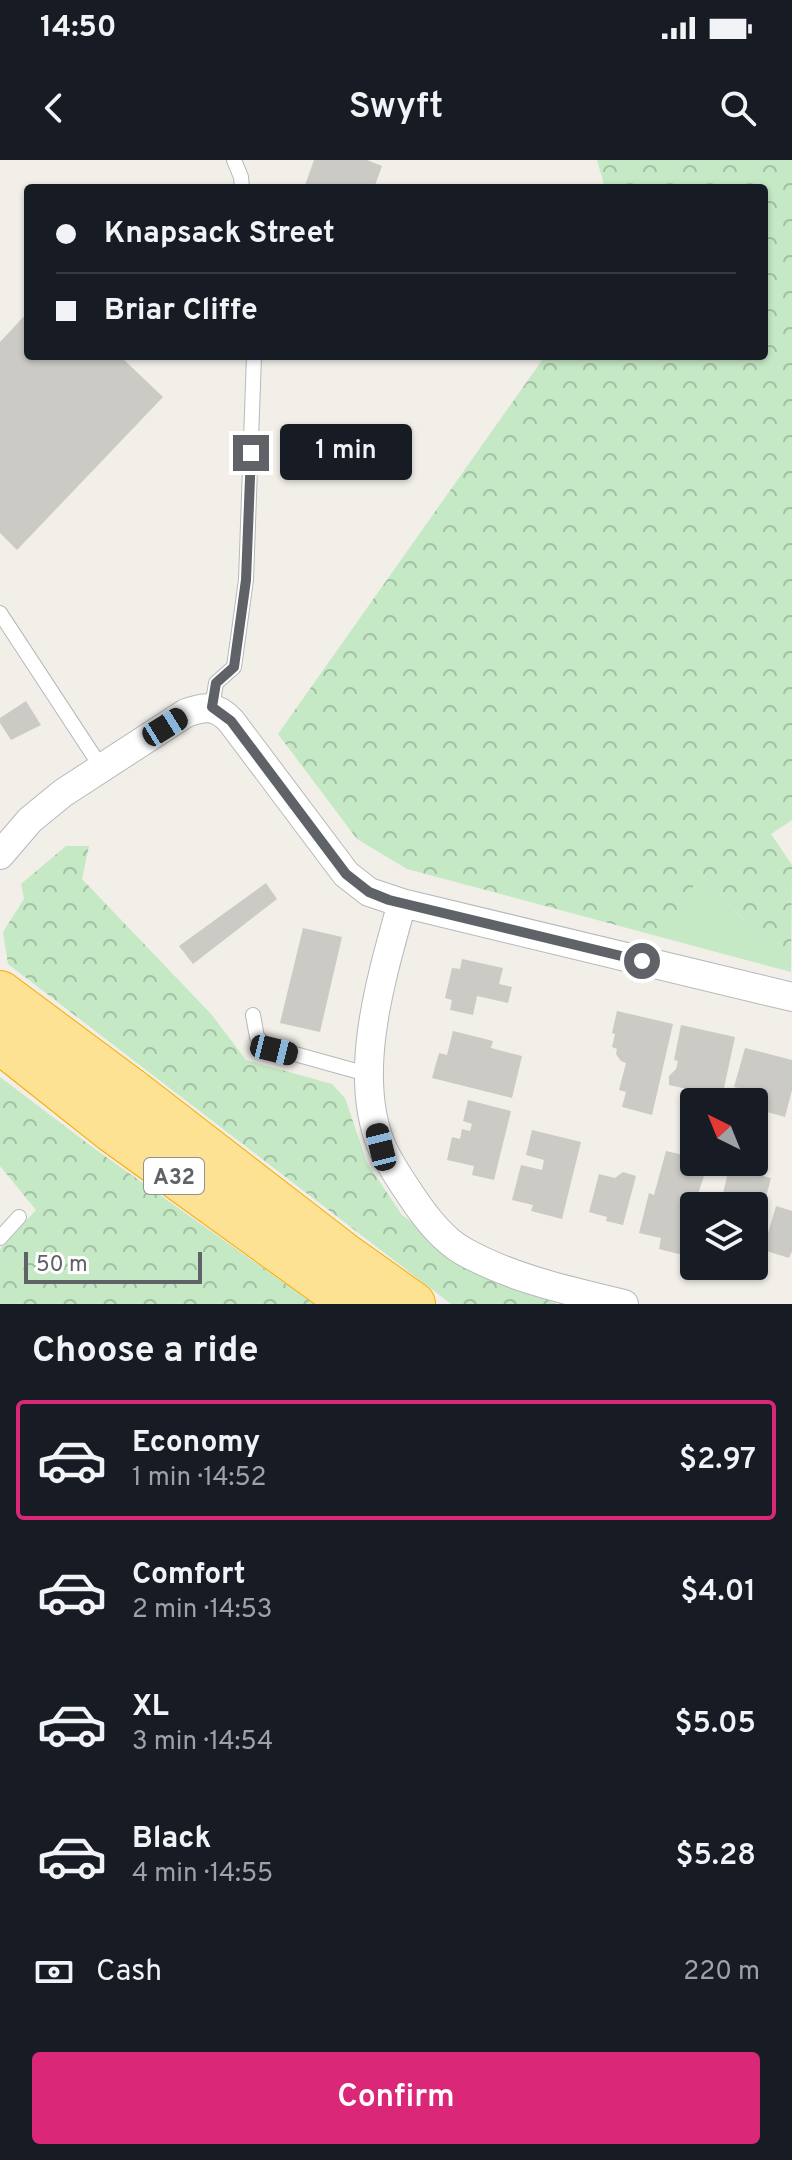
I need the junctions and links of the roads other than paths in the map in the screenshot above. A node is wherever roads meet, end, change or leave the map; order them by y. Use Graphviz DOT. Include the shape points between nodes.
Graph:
graph roads {
  1 [pos="234,160"];
  2 [pos="242,184"];
  3 [pos="254,360"];
  4 [pos="0,613"];
  5 [pos="212,707"];
  6 [pos="101,767"];
  7 [pos="0,855"];
  8 [pos="402,903"];
  9 [pos="0,993"];
  10 [pos="792,997"];
  11 [pos="253,1015"];
  12 [pos="0,1041"];
  13 [pos="367,1074"];
  14 [pos="19,1217"];
  15 [pos="0,1238"];
  16 [pos="353,1304"];
  17 [pos="413,1304"];
  18 [pos="624,1304"];
  1 -- 2 [label="lane"];
  3 -- 5 [label="lane" via="246,580 234,667 216,683"];
  4 -- 6 [label="lane"];
  5 -- 6 [label="street" via="186,713"];
  5 -- 8 [label="street" via="231,721 346,874 369,892"];
  6 -- 7 [label="street" via="30,820"];
  8 -- 10 [label="street"];
  8 -- 13 [label="street" via="384,967"];
  9 -- 17 [label="highway, A32"];
  11 -- 13 [label="lane" via="254,1032 266,1046"];
  12 -- 16 [label="highway, A32" via="112,1130"];
  13 -- 18 [label="street" via="381,1147 424,1215 461,1250 546,1285"];
  14 -- 15 [label="lane"];
}
